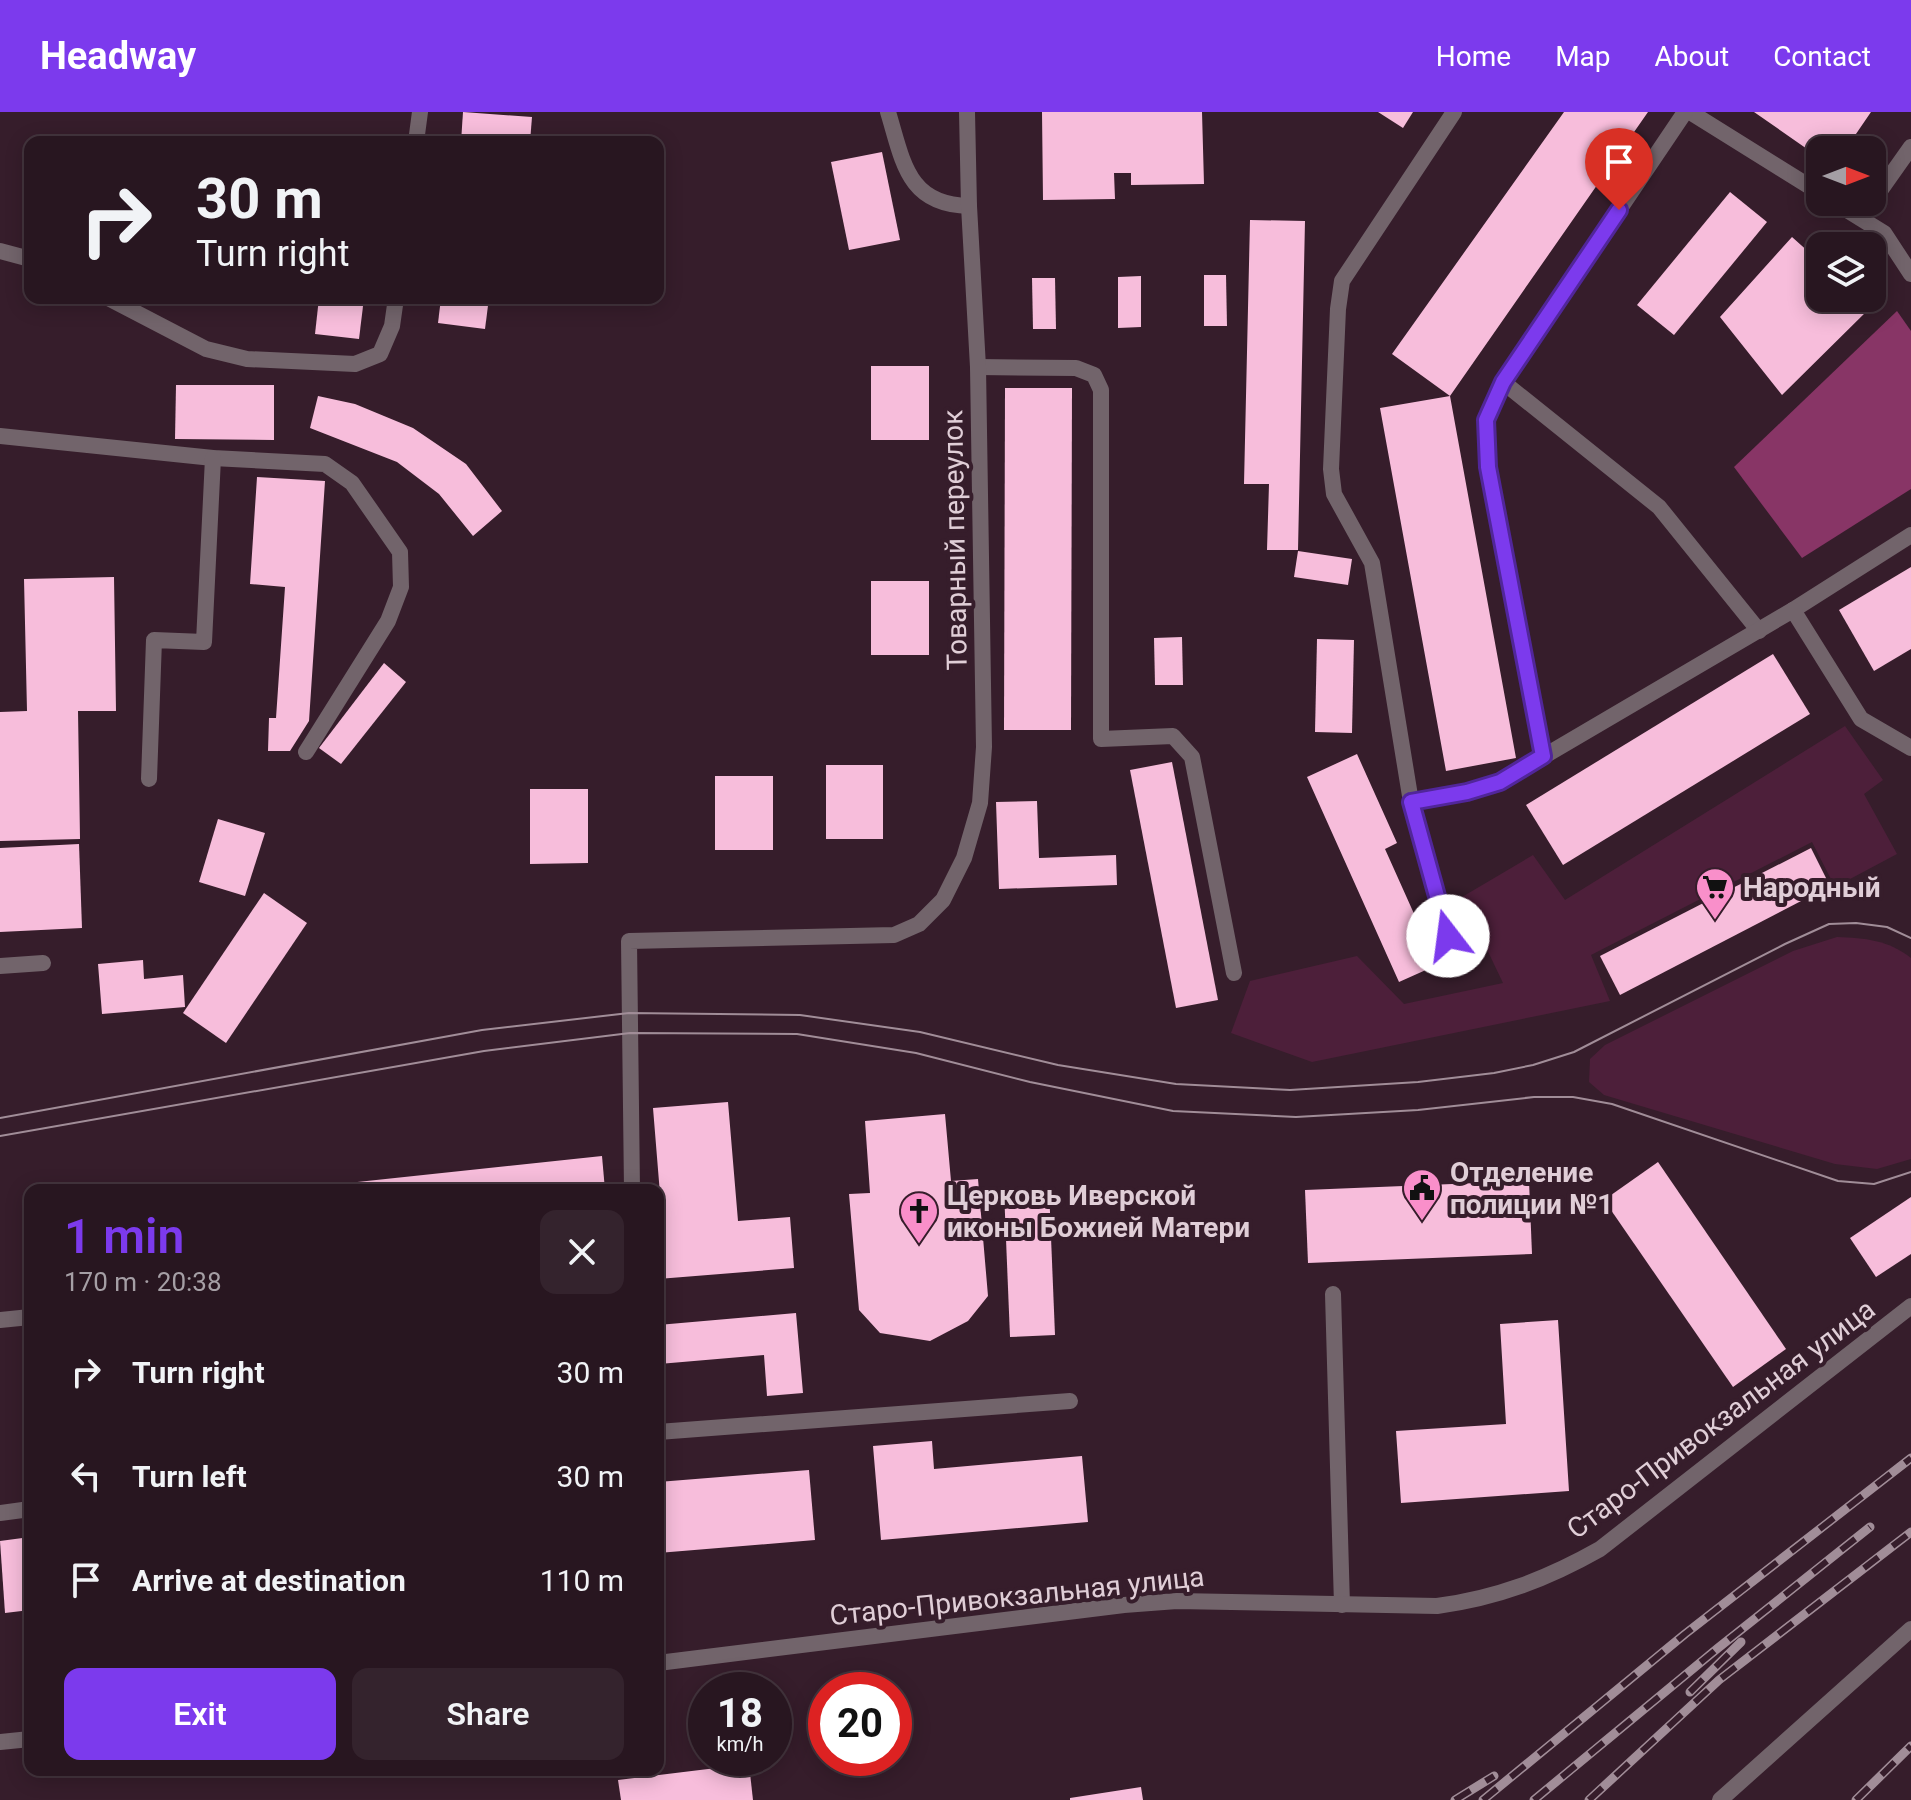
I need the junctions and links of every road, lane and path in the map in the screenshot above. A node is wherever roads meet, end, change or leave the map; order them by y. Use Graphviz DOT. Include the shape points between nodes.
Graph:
graph roads {
  1 [pos="420,112"];
  2 [pos="888,112"];
  3 [pos="967,112"];
  4 [pos="1454,112"];
  5 [pos="1688,112"];
  6 [pos="417,136"];
  7 [pos="1911,147"];
  8 [pos="1886,182"];
  9 [pos="1806,184"];
  10 [pos="969,206"];
  11 [pos="1857,216"];
  12 [pos="1860,218"];
  13 [pos="0,251"];
  14 [pos="24,257"];
  15 [pos="1911,274"];
  16 [pos="120,304"];
  17 [pos="395,304"];
  18 [pos="978,367"];
  19 [pos="1503,382"];
  20 [pos="0,436"];
  21 [pos="213,458"];
  22 [pos="1911,535"];
  23 [pos="1793,610"];
  24 [pos="1759,631"];
  25 [pos="1911,748"];
  26 [pos="306,752"];
  27 [pos="1543,756"];
  28 [pos="149,779"];
  29 [pos="1411,802"];
  30 [pos="1448,936"];
  31 [pos="43,963"];
  32 [pos="0,966"];
  33 [pos="1234,973"];
  34 [pos="632,1184"];
  35 [pos="1333,1294"];
  36 [pos="1911,1306"];
  37 [pos="24,1318"];
  38 [pos="0,1320"];
  39 [pos="1070,1401"];
  40 [pos="664,1432"];
  41 [pos="24,1510"];
  42 [pos="0,1513"];
  43 [pos="1342,1605"];
  44 [pos="1911,1629"];
  45 [pos="664,1662"];
  46 [pos="24,1740"];
  47 [pos="0,1742"];
  48 [pos="1720,1800"];
  1 -- 6 [label="street"];
  2 -- 10 [label="street" via="906,171 919,189 933,201"];
  3 -- 10 [label="street, Товарный переулок"];
  4 -- 29 [label="street" via="1342,281 1338,309 1334,494 1372,563"];
  5 -- 9 [label="street"];
  5 -- 19 [label="street"];
  7 -- 8 [label="street"];
  10 -- 18 [label="street, Товарный переулок"];
  11 -- 12 [label="street"];
  12 -- 15 [label="street" via="1884,233"];
  13 -- 14 [label="street"];
  16 -- 17 [label="street" via="206,349 247,359 355,364 380,354"];
  18 -- 33 [label="street" via="1076,368 1094,375 1101,390 1101,739 1173,736 1192,757"];
  18 -- 34 [label="street, Товарный переулок" via="984,747 980,803 964,858 943,900 919,924 894,935 629,941"];
  19 -- 24 [label="street" via="1659,507"];
  19 -- 27 [label="street" via="1486,420 1488,467"];
  20 -- 21 [label="street"];
  21 -- 26 [label="street" via="325,464 352,483 400,552 401,587 388,621"];
  21 -- 28 [label="street" via="204,642 154,640"];
  22 -- 23 [label="street"];
  23 -- 24 [label="street"];
  23 -- 25 [label="street" via="1861,719"];
  24 -- 27 [label="street"];
  27 -- 29 [label="street" via="1500,782"];
  29 -- 30 [label="street"];
  31 -- 32 [label="street"];
  35 -- 43 [label="street"];
  36 -- 43 [label="street, Старо-Привокзальная улица" via="1600,1549 1560,1572 1478,1601"];
  37 -- 38 [label="street"];
  39 -- 40 [label="street"];
  41 -- 42 [label="street"];
  43 -- 45 [label="street, Старо-Привокзальная улица" via="1124,1605"];
  44 -- 48 [label="street"];
  46 -- 47 [label="street"];
}
